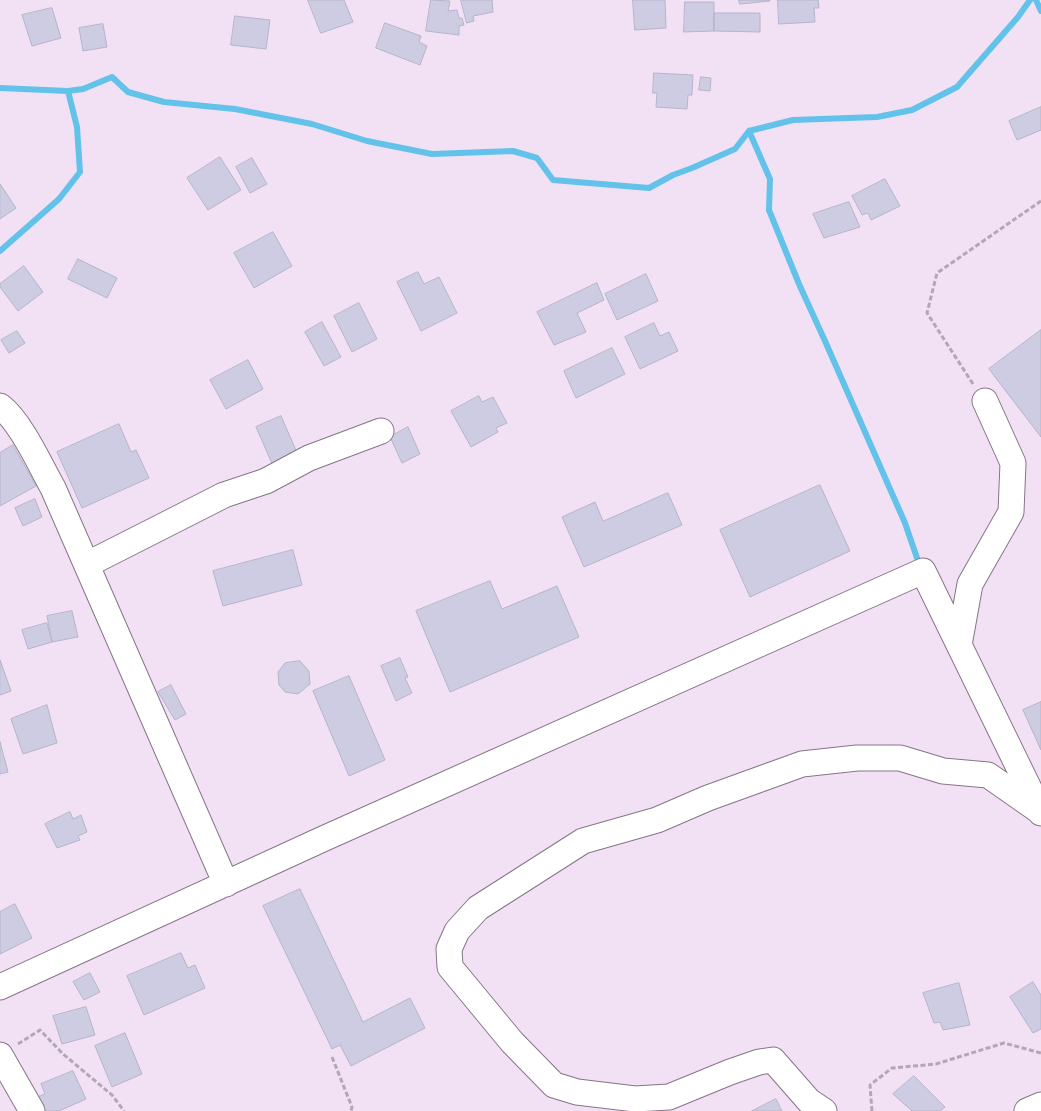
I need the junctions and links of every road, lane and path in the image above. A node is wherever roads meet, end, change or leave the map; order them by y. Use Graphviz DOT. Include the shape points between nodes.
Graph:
graph roads {
  1 [pos="1041,201"];
  2 [pos="985,401"];
  3 [pos="0,406"];
  4 [pos="381,431"];
  5 [pos="88,564"];
  6 [pos="959,645"];
  7 [pos="1041,812"];
  8 [pos="226,884"];
  9 [pos="0,988"];
  10 [pos="8,1050"];
  11 [pos="1041,1053"];
  12 [pos="332,1057"];
  13 [pos="1041,1104"];
  14 [pos="32,1111"];
  15 [pos="124,1111"];
  16 [pos="351,1111"];
  17 [pos="824,1111"];
  18 [pos="872,1111"];
  19 [pos="1027,1111"];
  1 -- 2 [label="path" via="937,273 927,313"];
  2 -- 6 [label="street" via="1013,463 1011,512 970,584"];
  3 -- 5 [label="street" via="23,434 53,488"];
  4 -- 5 [label="street" via="309,458 266,481 224,495"];
  5 -- 8 [label="street"];
  6 -- 7 [label="street"];
  6 -- 8 [label="street" via="923,572"];
  7 -- 17 [label="street" via="988,774 943,771 900,758 857,758 802,764 657,820 583,841 478,908 457,931 449,949 450,967 512,1042 554,1085 577,1092 635,1099 669,1097 730,1072 773,1060 809,1101"];
  8 -- 9 [label="street"];
  10 -- 14 [label="street" via="16,1081"];
  10 -- 15 [label="path" via="40,1030 112,1095"];
  11 -- 18 [label="path" via="1004,1044 936,1064 892,1068 870,1085"];
  12 -- 16 [label="path"];
  13 -- 19 [label="street"];
}
